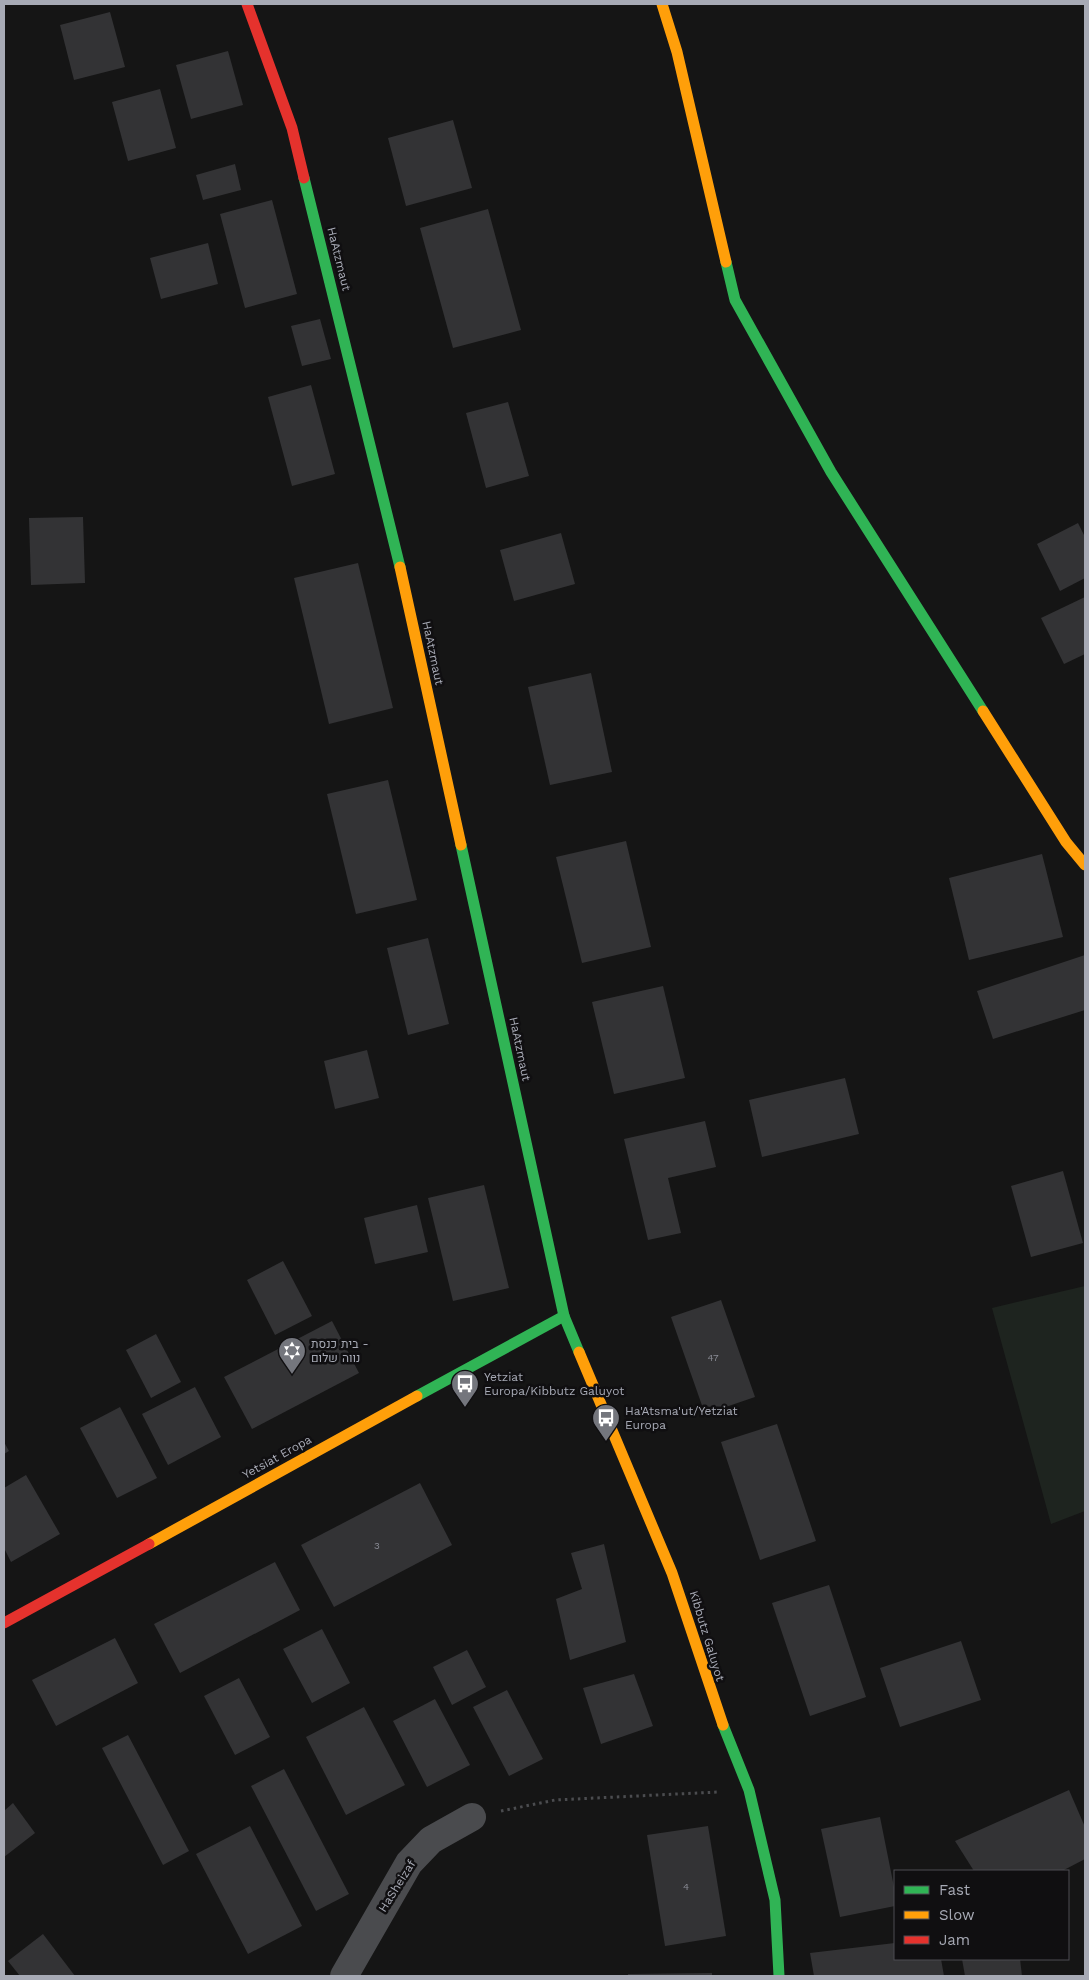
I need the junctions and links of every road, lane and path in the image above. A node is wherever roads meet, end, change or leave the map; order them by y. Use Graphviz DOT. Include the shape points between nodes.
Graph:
graph roads {
  1 [pos="247,4"];
  2 [pos="662,4"];
  3 [pos="1085,865"];
  4 [pos="564,1316"];
  5 [pos="4,1623"];
  6 [pos="749,1790"];
  7 [pos="472,1817"];
  8 [pos="344,1976"];
  9 [pos="779,1976"];
  1 -- 4 [label="street, HaAtzmaut" via="292,128 391,527"];
  2 -- 3 [label="street" via="677,52 735,300 831,472 1066,842"];
  4 -- 5 [label="street, Yetsiat Eropa"];
  4 -- 6 [label="street, Kibbutz Galuyot" via="672,1573 712,1697"];
  6 -- 7 [label="path" via="555,1800"];
  6 -- 9 [label="street, Kibbutz Galuyot" via="775,1900"];
  7 -- 8 [label="street, HaSheizaf" via="431,1840 408,1863"];
}
